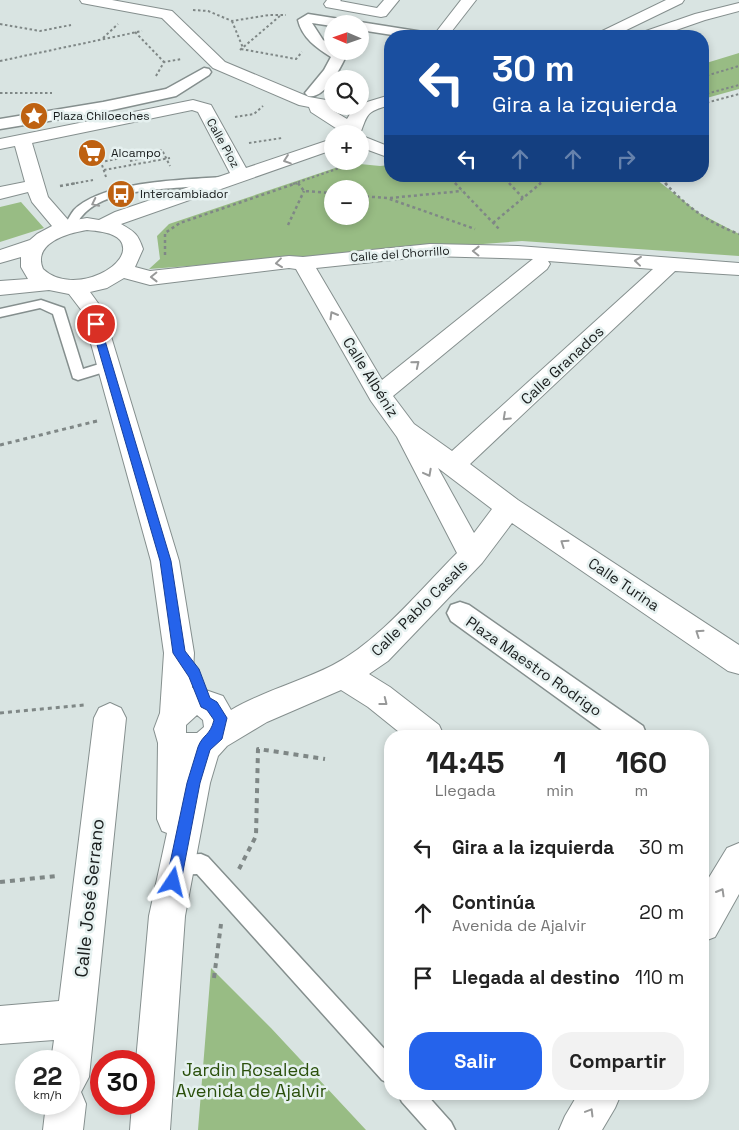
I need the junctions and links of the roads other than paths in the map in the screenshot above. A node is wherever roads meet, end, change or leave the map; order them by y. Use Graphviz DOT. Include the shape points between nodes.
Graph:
graph roads {
  1 [pos="87,0"];
  2 [pos="334,0"];
  3 [pos="392,0"];
  4 [pos="469,0"];
  5 [pos="677,0"];
  6 [pos="738,0"];
  7 [pos="739,7"];
  8 [pos="700,17"];
  9 [pos="324,21"];
  10 [pos="369,27"];
  11 [pos="385,30"];
  12 [pos="445,30"];
  13 [pos="615,30"];
  14 [pos="662,30"];
  15 [pos="324,47"];
  16 [pos="337,60"];
  17 [pos="204,72"];
  18 [pos="309,97"];
  19 [pos="376,105"];
  20 [pos="0,124"];
  21 [pos="342,125"];
  22 [pos="355,125"];
  23 [pos="22,140"];
  24 [pos="0,144"];
  25 [pos="369,146"];
  26 [pos="324,147"];
  27 [pos="384,151"];
  28 [pos="384,152"];
  29 [pos="369,154"];
  30 [pos="324,165"];
  31 [pos="234,178"];
  32 [pos="35,186"];
  33 [pos="0,193"];
  34 [pos="104,225"];
  35 [pos="67,227"];
  36 [pos="128,236"];
  37 [pos="36,246"];
  38 [pos="0,258"];
  39 [pos="303,263"];
  40 [pos="670,264"];
  41 [pos="739,269"];
  42 [pos="533,270"];
  43 [pos="119,272"];
  44 [pos="48,284"];
  45 [pos="75,287"];
  46 [pos="0,288"];
  47 [pos="92,310"];
  48 [pos="0,313"];
  49 [pos="109,366"];
  50 [pos="378,395"];
  51 [pos="405,430"];
  52 [pos="453,465"];
  53 [pos="509,507"];
  54 [pos="472,555"];
  55 [pos="460,613"];
  56 [pos="739,660"];
  57 [pos="344,675"];
  58 [pos="100,711"];
  59 [pos="198,724"];
  60 [pos="420,730"];
  61 [pos="625,730"];
  62 [pos="739,860"];
  63 [pos="176,865"];
  64 [pos="709,912"];
  65 [pos="76,1019"];
  66 [pos="0,1026"];
  67 [pos="72,1050"];
  68 [pos="384,1065"];
  69 [pos="416,1100"];
  70 [pos="597,1100"];
  71 [pos="64,1115"];
  72 [pos="62,1130"];
  73 [pos="150,1130"];
  74 [pos="443,1130"];
  75 [pos="579,1130"];
  1 -- 18 [label="street" via="171,9 217,64"];
  2 -- 3 [label="street" via="331,4 381,13"];
  4 -- 12 [label="street"];
  5 -- 13 [label="street"];
  6 -- 8 [label="street"];
  7 -- 8 [label="street"];
  8 -- 14 [label="street"];
  9 -- 15 [label="street" via="306,18 306,25"];
  10 -- 11 [label="street"];
  16 -- 18 [label="street"];
  17 -- 20 [label="street" via="171,93"];
  18 -- 19 [label="street"];
  18 -- 21 [label="street"];
  19 -- 22 [label="street" via="356,117"];
  23 -- 24 [label="street, Calle Pioz"];
  23 -- 31 [label="street, Calle Pioz" via="193,105 205,109"];
  23 -- 32 [label="street"];
  25 -- 27 [label="street"];
  26 -- 31 [label="street, one-way"];
  28 -- 29 [label="street"];
  30 -- 36 [label="street" via="153,220"];
  31 -- 34 [label="street"];
  31 -- 35 [label="lane, one-way" via="130,191 89,205"];
  32 -- 33 [label="street"];
  32 -- 35 [label="street" via="39,198"];
  34 -- 35 [label="street"];
  34 -- 36 [label="street"];
  35 -- 37 [label="street"];
  36 -- 43 [label="street" via="133,245 133,255"];
  37 -- 38 [label="street"];
  37 -- 44 [label="street" via="30,256 30,267 36,277"];
  40 -- 39 [label="street, Calle del Chorrillo, one-way" via="518,252 430,250"];
  39 -- 43 [label="street, Calle del Chorrillo, one-way" via="150,278"];
  50 -- 39 [label="street, Calle Albéniz, one-way"];
  40 -- 41 [label="street, Calle del Chorrillo"];
  40 -- 52 [label="street, Calle Granados, one-way"];
  50 -- 42 [label="street, one-way"];
  43 -- 45 [label="street" via="89,286"];
  43 -- 47 [label="street"];
  44 -- 45 [label="street"];
  44 -- 46 [label="street"];
  45 -- 47 [label="street"];
  47 -- 49 [label="street"];
  48 -- 49 [label="lane" via="41,304 59,311 78,375"];
  49 -- 59 [label="street" via="166,561 179,653"];
  50 -- 51 [label="street, Calle Albéniz"];
  51 -- 52 [label="street, Calle Albéniz"];
  51 -- 54 [label="street, one-way"];
  52 -- 53 [label="street, Calle Albéniz"];
  53 -- 54 [label="street, Calle Pablo Casals"];
  56 -- 53 [label="street, Calle Turina, one-way"];
  54 -- 57 [label="street, Calle Pablo Casals" via="378,652"];
  55 -- 61 [label="street, Plaza Maestro Rodrigo"];
  57 -- 59 [label="street, Calle Pablo Casals" via="256,712"];
  57 -- 60 [label="street, one-way" via="379,697"];
  58 -- 65 [label="street, Calle José Serrano"];
  59 -- 63 [label="street" via="194,783"];
  64 -- 62 [label="street, one-way"];
  63 -- 68 [label="lane" via="201,864"];
  63 -- 73 [label="street" via="168,916"];
  65 -- 66 [label="street"];
  65 -- 67 [label="street, Calle José Serrano"];
  69 -- 74 [label="lane"];
  75 -- 70 [label="street, one-way"];
  71 -- 72 [label="street"];
}
